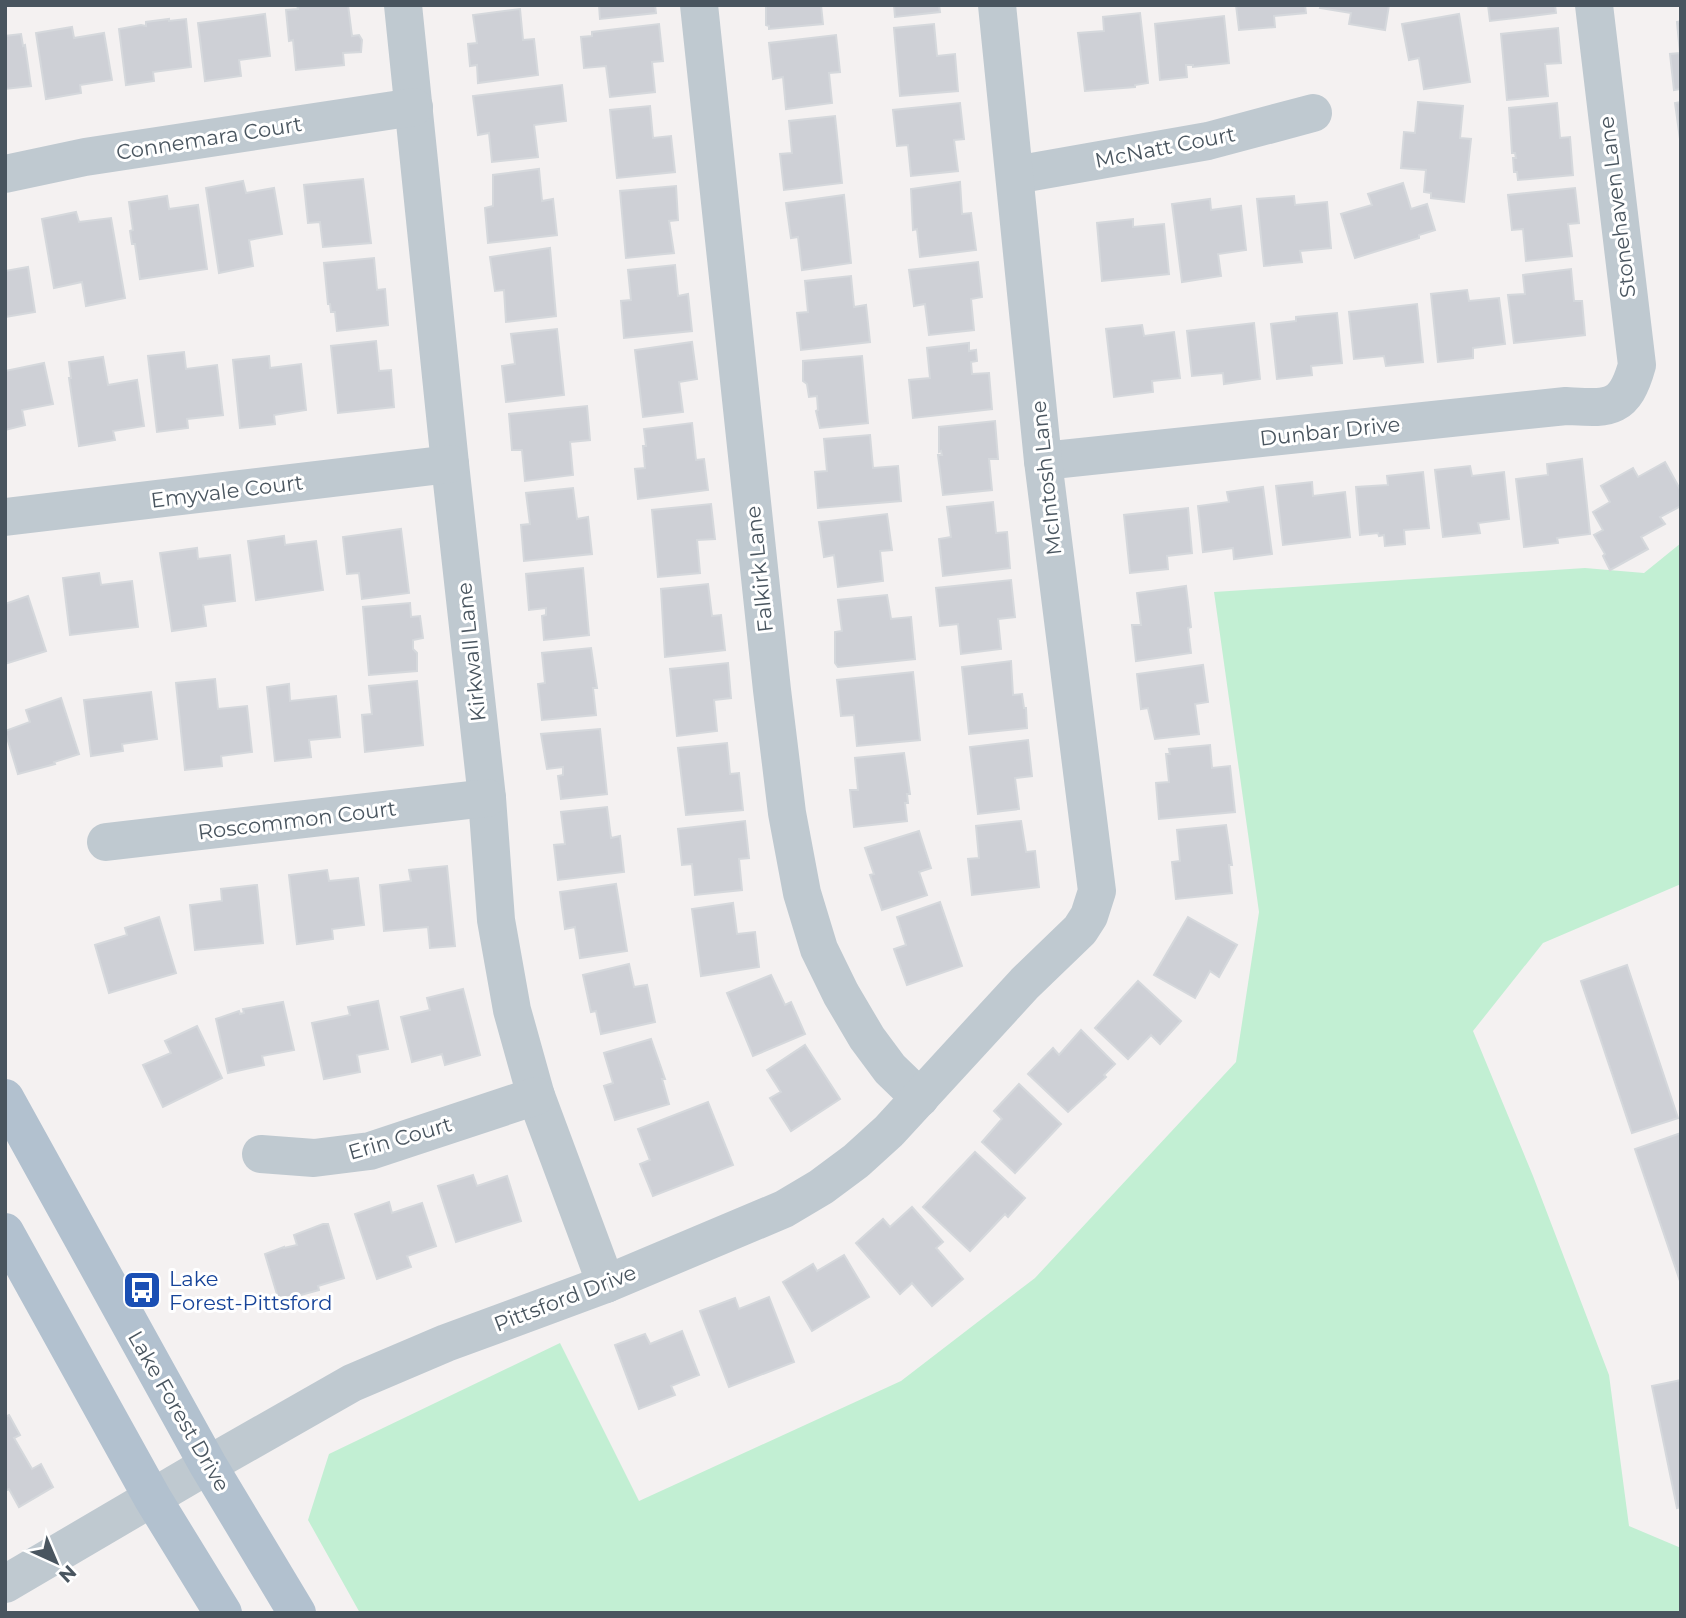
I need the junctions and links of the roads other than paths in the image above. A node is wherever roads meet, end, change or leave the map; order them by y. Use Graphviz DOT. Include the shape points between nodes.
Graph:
graph roads {
  1 [pos="403,5"];
  2 [pos="699,5"];
  3 [pos="997,5"];
  4 [pos="1594,5"];
  5 [pos="414,107"];
  6 [pos="1313,113"];
  7 [pos="5,174"];
  8 [pos="1016,175"];
  9 [pos="1617,402"];
  10 [pos="1043,461"];
  11 [pos="450,464"];
  12 [pos="5,517"];
  13 [pos="487,798"];
  14 [pos="106,842"];
  15 [pos="1068,940"];
  16 [pos="536,1096"];
  17 [pos="5,1098"];
  18 [pos="920,1098"];
  19 [pos="261,1154"];
  20 [pos="5,1232"];
  21 [pos="606,1284"];
  22 [pos="208,1465"];
  23 [pos="153,1499"];
  24 [pos="5,1584"];
  25 [pos="223,1613"];
  26 [pos="297,1613"];
  1 -- 5 [label="street, Kirkwall Lane"];
  2 -- 18 [label="street, Falkirk Lane" via="777,731 802,892 819,948 841,994 890,1069"];
  3 -- 8 [label="street, McIntosh Lane"];
  4 -- 9 [label="street, Stonehaven Lane" via="1636,365 1627,393"];
  5 -- 7 [label="street, Connemara Court" via="85,157"];
  5 -- 11 [label="street, Kirkwall Lane"];
  6 -- 8 [label="street, McNatt Court" via="1208,141"];
  8 -- 10 [label="street, McIntosh Lane"];
  9 -- 10 [label="street, Dunbar Drive" via="1603,407 1566,406"];
  10 -- 15 [label="street, McIntosh Lane" via="1097,891 1089,916"];
  11 -- 12 [label="street, Emyvale Court"];
  11 -- 13 [label="street, Kirkwall Lane"];
  13 -- 14 [label="street, Roscommon Court"];
  13 -- 16 [label="street, Kirkwall Lane" via="496,920 512,1010"];
  15 -- 18 [label="street, Pittsford Drive"];
  16 -- 19 [label="street, Erin Court" via="370,1150 314,1158"];
  16 -- 21 [label="street, Kirkwall Lane"];
  17 -- 22 [label="main road, Lake Forest Drive"];
  18 -- 21 [label="street, Pittsford Drive" via="856,1161 784,1209"];
  20 -- 23 [label="main road"];
  21 -- 22 [label="street, Pittsford Drive" via="352,1383"];
  22 -- 23 [label="street, Pittsford Drive"];
  22 -- 26 [label="main road, Lake Forest Drive"];
  23 -- 24 [label="street, Pittsford Drive"];
  23 -- 25 [label="main road"];
}
